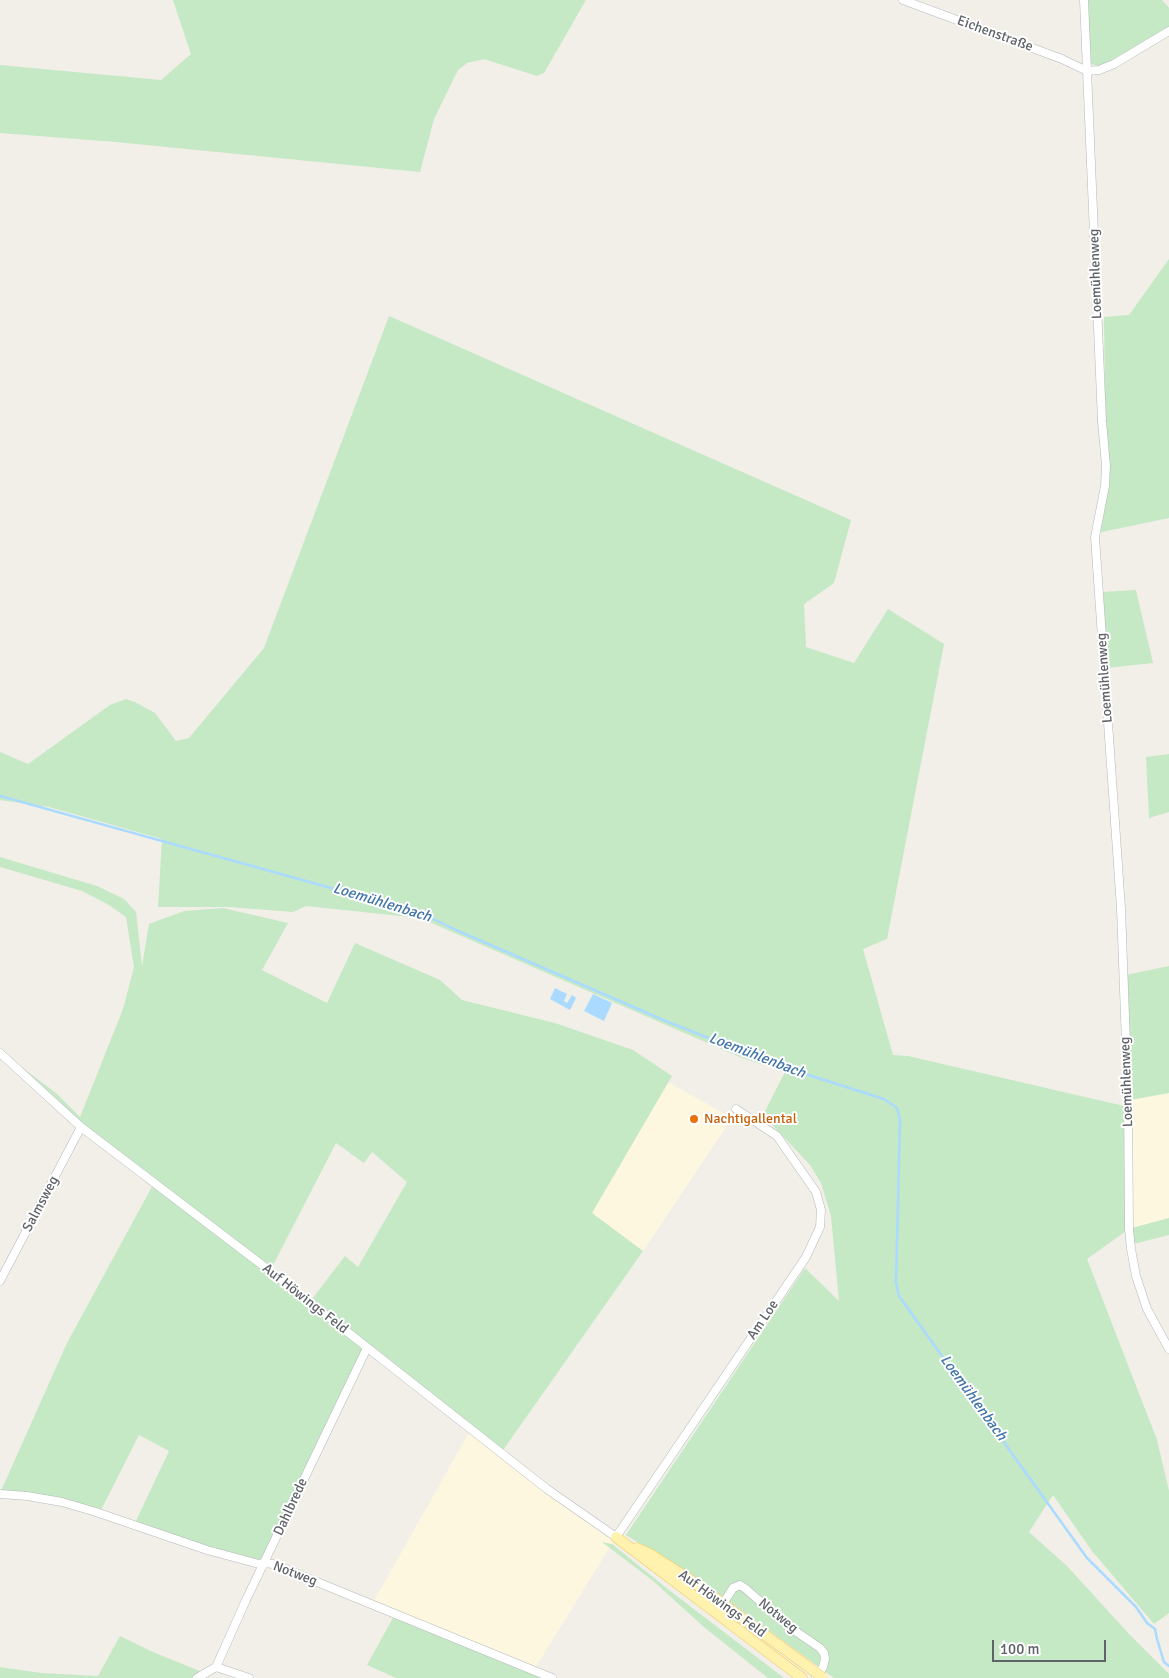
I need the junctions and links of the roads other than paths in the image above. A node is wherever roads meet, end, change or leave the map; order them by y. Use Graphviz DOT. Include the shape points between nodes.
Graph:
graph roads {
  1 [pos="903,0"];
  2 [pos="1084,0"];
  3 [pos="1169,31"];
  4 [pos="1087,71"];
  5 [pos="0,1053"];
  6 [pos="736,1109"];
  7 [pos="81,1127"];
  8 [pos="0,1281"];
  9 [pos="367,1348"];
  10 [pos="1169,1348"];
  11 [pos="0,1494"];
  12 [pos="616,1538"];
  13 [pos="264,1563"];
  14 [pos="724,1603"];
  15 [pos="717,1613"];
  16 [pos="216,1667"];
  17 [pos="800,1676"];
  18 [pos="547,1677"];
  19 [pos="197,1678"];
  20 [pos="249,1678"];
  21 [pos="816,1678"];
  22 [pos="823,1678"];
  1 -- 4 [label="street, Eichenstraße"];
  2 -- 4 [label="street, Loemühlenweg"];
  3 -- 4 [label="street" via="1114,64"];
  4 -- 10 [label="street, Loemühlenweg" via="1106,466 1095,537 1121,908 1129,1229 1136,1276 1147,1308"];
  5 -- 7 [label="street, Auf Höwings Feld"];
  6 -- 12 [label="street, Am Loe" via="777,1136 816,1192 821,1210 820,1227 806,1257"];
  7 -- 8 [label="street, Salmsweg"];
  7 -- 9 [label="street, Auf Höwings Feld"];
  9 -- 12 [label="street, Auf Höwings Feld" via="547,1489"];
  9 -- 13 [label="street, Dahlbrede"];
  11 -- 13 [label="street, Notweg" via="62,1502 207,1550"];
  12 -- 14 [label="main road, Auf Höwings Feld" via="650,1554"];
  12 -- 15 [label="main road, Auf Höwings Feld"];
  13 -- 16 [label="street, Dahlbrede"];
  13 -- 18 [label="street, Notweg"];
  14 -- 15 [label="street, Notweg"];
  14 -- 21 [label="street, Notweg" via="733,1588 740,1586 820,1648 826,1659"];
  14 -- 22 [label="main road, Auf Höwings Feld, bridge"];
  15 -- 17 [label="main road, Auf Höwings Feld"];
  16 -- 19 [label="street"];
  16 -- 20 [label="street"];
}
